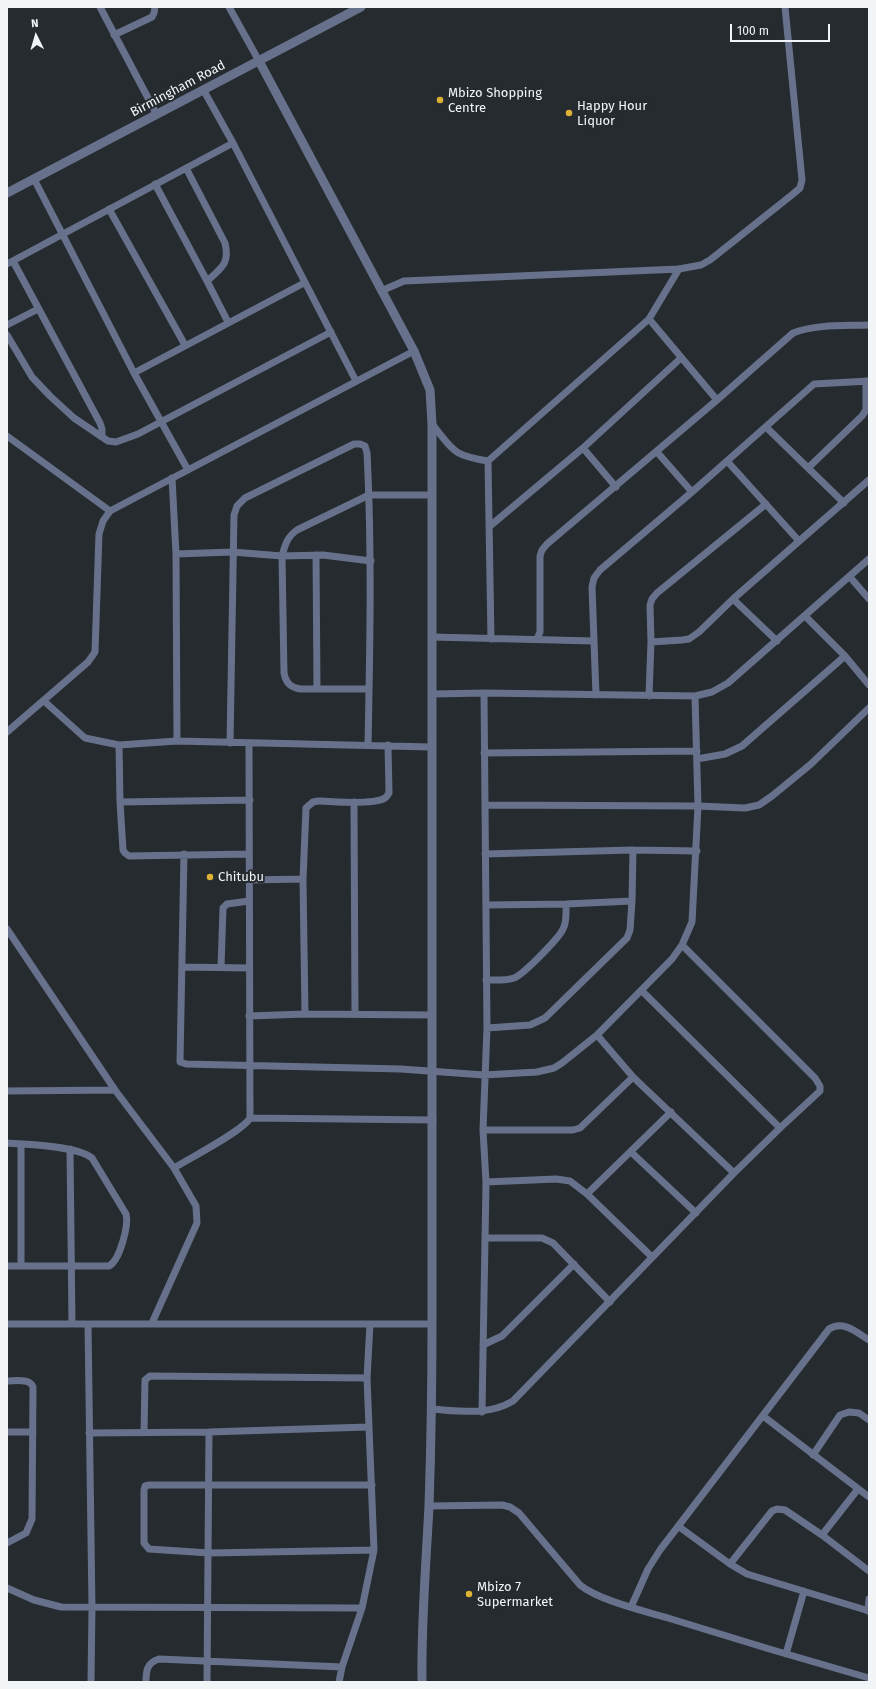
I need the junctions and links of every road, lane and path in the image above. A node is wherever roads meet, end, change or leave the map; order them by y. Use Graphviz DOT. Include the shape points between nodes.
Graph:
graph roads {
  1 [pos="100,7"];
  2 [pos="155,7"];
  3 [pos="229,7"];
  4 [pos="361,7"];
  5 [pos="785,7"];
  6 [pos="114,35"];
  7 [pos="259,61"];
  8 [pos="204,91"];
  9 [pos="157,115"];
  10 [pos="233,143"];
  11 [pos="186,168"];
  12 [pos="34,179"];
  13 [pos="155,184"];
  14 [pos="7,193"];
  15 [pos="109,209"];
  16 [pos="62,234"];
  17 [pos="10,263"];
  18 [pos="679,270"];
  19 [pos="207,281"];
  20 [pos="304,283"];
  21 [pos="381,291"];
  22 [pos="38,309"];
  23 [pos="649,319"];
  24 [pos="228,322"];
  25 [pos="7,325"];
  26 [pos="869,326"];
  27 [pos="331,332"];
  28 [pos="7,335"];
  29 [pos="185,346"];
  30 [pos="414,351"];
  31 [pos="681,358"];
  32 [pos="134,373"];
  33 [pos="356,381"];
  34 [pos="867,381"];
  35 [pos="717,400"];
  36 [pos="162,422"];
  37 [pos="432,424"];
  38 [pos="766,427"];
  39 [pos="7,436"];
  40 [pos="102,437"];
  41 [pos="582,448"];
  42 [pos="657,452"];
  43 [pos="488,461"];
  44 [pos="727,461"];
  45 [pos="808,468"];
  46 [pos="188,470"];
  47 [pos="172,478"];
  48 [pos="869,480"];
  49 [pos="616,487"];
  50 [pos="692,492"];
  51 [pos="369,495"];
  52 [pos="432,495"];
  53 [pos="844,503"];
  54 [pos="766,504"];
  55 [pos="110,511"];
  56 [pos="490,526"];
  57 [pos="799,541"];
  58 [pos="232,552"];
  59 [pos="176,554"];
  60 [pos="316,555"];
  61 [pos="282,556"];
  62 [pos="869,559"];
  63 [pos="371,561"];
  64 [pos="850,577"];
  65 [pos="733,599"];
  66 [pos="869,599"];
  67 [pos="805,616"];
  68 [pos="432,637"];
  69 [pos="491,639"];
  70 [pos="537,639"];
  71 [pos="777,640"];
  72 [pos="594,641"];
  73 [pos="651,642"];
  74 [pos="845,656"];
  75 [pos="869,685"];
  76 [pos="317,689"];
  77 [pos="369,689"];
  78 [pos="484,693"];
  79 [pos="432,694"];
  80 [pos="596,695"];
  81 [pos="649,696"];
  82 [pos="695,696"];
  83 [pos="44,701"];
  84 [pos="869,708"];
  85 [pos="7,732"];
  86 [pos="177,741"];
  87 [pos="230,743"];
  88 [pos="249,744"];
  89 [pos="368,744"];
  90 [pos="118,745"];
  91 [pos="388,745"];
  92 [pos="431,747"];
  93 [pos="484,753"];
  94 [pos="697,755"];
  95 [pos="250,800"];
  96 [pos="120,802"];
  97 [pos="354,802"];
  98 [pos="485,805"];
  99 [pos="698,806"];
  100 [pos="633,850"];
  101 [pos="697,851"];
  102 [pos="184,854"];
  103 [pos="248,854"];
  104 [pos="485,854"];
  105 [pos="304,879"];
  106 [pos="249,880"];
  107 [pos="249,901"];
  108 [pos="632,901"];
  109 [pos="566,904"];
  110 [pos="486,905"];
  111 [pos="7,929"];
  112 [pos="682,945"];
  113 [pos="182,967"];
  114 [pos="221,967"];
  115 [pos="249,968"];
  116 [pos="486,980"];
  117 [pos="642,991"];
  118 [pos="304,1014"];
  119 [pos="355,1014"];
  120 [pos="432,1015"];
  121 [pos="249,1016"];
  122 [pos="487,1028"];
  123 [pos="597,1035"];
  124 [pos="250,1067"];
  125 [pos="432,1072"];
  126 [pos="484,1075"];
  127 [pos="632,1076"];
  128 [pos="115,1090"];
  129 [pos="7,1091"];
  130 [pos="671,1112"];
  131 [pos="250,1118"];
  132 [pos="433,1120"];
  133 [pos="780,1128"];
  134 [pos="483,1130"];
  135 [pos="7,1143"];
  136 [pos="21,1144"];
  137 [pos="70,1149"];
  138 [pos="631,1152"];
  139 [pos="174,1168"];
  140 [pos="734,1173"];
  141 [pos="486,1182"];
  142 [pos="587,1194"];
  143 [pos="696,1213"];
  144 [pos="485,1238"];
  145 [pos="652,1257"];
  146 [pos="574,1264"];
  147 [pos="7,1266"];
  148 [pos="21,1266"];
  149 [pos="71,1267"];
  150 [pos="610,1302"];
  151 [pos="152,1323"];
  152 [pos="7,1324"];
  153 [pos="72,1324"];
  154 [pos="88,1324"];
  155 [pos="370,1324"];
  156 [pos="432,1324"];
  157 [pos="869,1340"];
  158 [pos="483,1345"];
  159 [pos="367,1378"];
  160 [pos="7,1381"];
  161 [pos="432,1409"];
  162 [pos="482,1412"];
  163 [pos="762,1416"];
  164 [pos="869,1420"];
  165 [pos="368,1427"];
  166 [pos="7,1432"];
  167 [pos="33,1432"];
  168 [pos="209,1432"];
  169 [pos="89,1433"];
  170 [pos="144,1433"];
  171 [pos="813,1455"];
  172 [pos="372,1485"];
  173 [pos="209,1486"];
  174 [pos="858,1489"];
  175 [pos="869,1497"];
  176 [pos="428,1506"];
  177 [pos="678,1526"];
  178 [pos="822,1535"];
  179 [pos="7,1543"];
  180 [pos="374,1550"];
  181 [pos="209,1553"];
  182 [pos="730,1564"];
  183 [pos="869,1571"];
  184 [pos="7,1588"];
  185 [pos="804,1592"];
  186 [pos="869,1599"];
  187 [pos="209,1607"];
  188 [pos="631,1607"];
  189 [pos="92,1608"];
  190 [pos="362,1608"];
  191 [pos="868,1611"];
  192 [pos="786,1654"];
  193 [pos="207,1662"];
  194 [pos="342,1666"];
  195 [pos="869,1678"];
  196 [pos="91,1682"];
  197 [pos="146,1682"];
  198 [pos="207,1682"];
  199 [pos="339,1682"];
  200 [pos="422,1682"];
  1 -- 6 [label="street"];
  2 -- 6 [label="street" via="152,17"];
  3 -- 7 [label="street"];
  4 -- 7 [label="street, Birmingham Road"];
  5 -- 18 [label="street" via="802,180 800,188 722,251 701,264"];
  6 -- 9 [label="street"];
  7 -- 8 [label="street, Birmingham Road"];
  7 -- 21 [label="street"];
  8 -- 9 [label="street, Birmingham Road"];
  8 -- 10 [label="street"];
  9 -- 12 [label="street, Birmingham Road"];
  10 -- 11 [label="street"];
  10 -- 20 [label="street"];
  11 -- 13 [label="street"];
  11 -- 19 [label="street" via="225,243 227,253 222,268"];
  12 -- 14 [label="street, Birmingham Road"];
  12 -- 16 [label="street"];
  13 -- 15 [label="street"];
  13 -- 19 [label="street"];
  15 -- 16 [label="street"];
  15 -- 29 [label="street"];
  16 -- 17 [label="street"];
  16 -- 32 [label="street"];
  17 -- 22 [label="street"];
  18 -- 21 [label="street" via="404,281"];
  18 -- 23 [label="street"];
  19 -- 24 [label="street"];
  20 -- 24 [label="street"];
  20 -- 27 [label="street"];
  21 -- 30 [label="street"];
  22 -- 25 [label="street"];
  22 -- 40 [label="street" via="100,423"];
  23 -- 31 [label="street"];
  23 -- 43 [label="street"];
  24 -- 29 [label="street"];
  26 -- 35 [label="street" via="817,328 793,333"];
  27 -- 33 [label="street"];
  27 -- 36 [label="street"];
  28 -- 40 [label="street" via="32,377 74,418"];
  29 -- 32 [label="street"];
  30 -- 33 [label="street"];
  30 -- 37 [label="street" via="430,390"];
  31 -- 35 [label="street"];
  31 -- 41 [label="street"];
  32 -- 36 [label="street"];
  33 -- 46 [label="street"];
  34 -- 38 [label="street" via="814,384"];
  34 -- 45 [label="street" via="866,410 862,416"];
  35 -- 42 [label="street"];
  36 -- 40 [label="street" via="116,442"];
  36 -- 46 [label="street"];
  37 -- 43 [label="street" via="456,453"];
  37 -- 52 [label="street"];
  38 -- 44 [label="street"];
  38 -- 45 [label="street"];
  39 -- 55 [label="street"];
  41 -- 49 [label="street"];
  41 -- 56 [label="street"];
  42 -- 49 [label="street"];
  42 -- 50 [label="street"];
  43 -- 56 [label="street"];
  44 -- 50 [label="street"];
  44 -- 54 [label="street"];
  45 -- 53 [label="street"];
  46 -- 47 [label="street"];
  47 -- 55 [label="street"];
  47 -- 59 [label="street"];
  48 -- 53 [label="street"];
  49 -- 70 [label="street" via="542,550 540,632"];
  50 -- 72 [label="street" via="600,570 594,578"];
  51 -- 52 [label="street"];
  51 -- 58 [label="street" via="365,446 354,444 246,498 237,506 234,515"];
  51 -- 61 [label="street" via="297,530 285,543"];
  51 -- 63 [label="street"];
  52 -- 68 [label="street"];
  53 -- 57 [label="street"];
  54 -- 57 [label="street"];
  54 -- 73 [label="street" via="657,593 650,605"];
  55 -- 83 [label="street" via="103,521 99,534 95,652 88,662"];
  56 -- 69 [label="street"];
  57 -- 65 [label="street"];
  58 -- 59 [label="street"];
  58 -- 61 [label="street"];
  58 -- 87 [label="street"];
  59 -- 86 [label="street"];
  60 -- 61 [label="street"];
  60 -- 63 [label="street"];
  60 -- 76 [label="street"];
  61 -- 76 [label="street" via="284,673 294,688"];
  62 -- 64 [label="street"];
  63 -- 77 [label="street"];
  64 -- 66 [label="street"];
  64 -- 67 [label="street"];
  65 -- 71 [label="street"];
  65 -- 73 [label="street" via="699,632 689,638"];
  67 -- 71 [label="street"];
  67 -- 74 [label="street"];
  68 -- 69 [label="street"];
  68 -- 79 [label="street"];
  69 -- 70 [label="street"];
  70 -- 72 [label="street"];
  71 -- 82 [label="street" via="728,683 712,692"];
  72 -- 80 [label="street"];
  73 -- 81 [label="street"];
  74 -- 75 [label="street"];
  74 -- 94 [label="street" via="742,746 725,754"];
  76 -- 77 [label="street"];
  77 -- 89 [label="street"];
  78 -- 79 [label="street"];
  78 -- 80 [label="street"];
  78 -- 93 [label="street"];
  79 -- 92 [label="street"];
  80 -- 81 [label="street"];
  81 -- 82 [label="street"];
  82 -- 94 [label="street"];
  83 -- 85 [label="street"];
  83 -- 90 [label="street" via="85,738"];
  84 -- 99 [label="street" via="811,764 759,805 745,808"];
  86 -- 87 [label="street"];
  86 -- 90 [label="street"];
  87 -- 88 [label="street"];
  88 -- 89 [label="street"];
  88 -- 95 [label="street"];
  89 -- 91 [label="street"];
  90 -- 96 [label="street"];
  91 -- 92 [label="street"];
  91 -- 97 [label="street" via="389,793 386,798 377,801"];
  92 -- 120 [label="street"];
  93 -- 94 [label="street"];
  93 -- 98 [label="street"];
  94 -- 99 [label="street"];
  95 -- 96 [label="street"];
  95 -- 103 [label="street"];
  96 -- 102 [label="street" via="125,853 129,856"];
  97 -- 105 [label="street" via="318,801 306,808"];
  97 -- 119 [label="street"];
  98 -- 99 [label="street"];
  98 -- 104 [label="street"];
  99 -- 101 [label="street"];
  100 -- 101 [label="street"];
  100 -- 104 [label="street"];
  100 -- 108 [label="street"];
  101 -- 112 [label="street" via="692,922"];
  102 -- 103 [label="street"];
  102 -- 113 [label="street"];
  103 -- 106 [label="street"];
  104 -- 110 [label="street"];
  105 -- 106 [label="street"];
  105 -- 118 [label="street"];
  106 -- 107 [label="street"];
  107 -- 114 [label="street" via="228,904 223,908"];
  107 -- 115 [label="street"];
  108 -- 109 [label="street"];
  108 -- 122 [label="street" via="627,938 545,1018 530,1025"];
  109 -- 110 [label="street"];
  109 -- 116 [label="street" via="566,922 559,935 524,972 510,979"];
  110 -- 116 [label="street"];
  111 -- 128 [label="street"];
  112 -- 117 [label="street"];
  112 -- 133 [label="street" via="818,1082 818,1094"];
  113 -- 114 [label="street"];
  113 -- 124 [label="street" via="180,1062"];
  114 -- 115 [label="street"];
  115 -- 121 [label="street"];
  116 -- 122 [label="street"];
  117 -- 123 [label="street"];
  117 -- 133 [label="street"];
  118 -- 119 [label="street"];
  118 -- 121 [label="street"];
  119 -- 120 [label="street"];
  120 -- 125 [label="street"];
  121 -- 124 [label="street"];
  122 -- 126 [label="street"];
  123 -- 126 [label="street" via="554,1068 537,1072"];
  123 -- 127 [label="street"];
  124 -- 125 [label="street" via="401,1069"];
  124 -- 131 [label="street"];
  125 -- 126 [label="street"];
  125 -- 132 [label="street"];
  126 -- 134 [label="street"];
  127 -- 130 [label="street"];
  127 -- 134 [label="street" via="580,1128"];
  128 -- 129 [label="street"];
  128 -- 139 [label="street"];
  130 -- 138 [label="street"];
  130 -- 140 [label="street"];
  131 -- 132 [label="street"];
  131 -- 139 [label="street" via="236,1131"];
  132 -- 156 [label="street"];
  133 -- 140 [label="street"];
  134 -- 141 [label="street"];
  135 -- 136 [label="street"];
  136 -- 137 [label="street"];
  136 -- 148 [label="street"];
  137 -- 149 [label="street"];
  137 -- 149 [label="street" via="83,1152 92,1158 126,1214 127,1221 113,1264"];
  138 -- 142 [label="street"];
  138 -- 143 [label="street"];
  139 -- 151 [label="street" via="196,1206 197,1224"];
  140 -- 143 [label="street"];
  141 -- 142 [label="street" via="564,1179"];
  141 -- 144 [label="street"];
  142 -- 145 [label="street"];
  143 -- 145 [label="street"];
  144 -- 146 [label="street" via="542,1238 553,1243"];
  144 -- 158 [label="street"];
  145 -- 150 [label="street"];
  146 -- 150 [label="street"];
  146 -- 158 [label="street" via="502,1336"];
  147 -- 148 [label="street"];
  148 -- 149 [label="street"];
  149 -- 153 [label="street"];
  150 -- 162 [label="street" via="513,1401 494,1410"];
  151 -- 154 [label="street"];
  151 -- 155 [label="street"];
  152 -- 153 [label="street"];
  153 -- 154 [label="street"];
  154 -- 169 [label="street"];
  155 -- 156 [label="street"];
  155 -- 159 [label="street"];
  156 -- 161 [label="street"];
  157 -- 163 [label="street" via="844,1326 836,1325 829,1329"];
  158 -- 162 [label="street"];
  159 -- 165 [label="street"];
  159 -- 170 [label="street" via="150,1376 145,1380"];
  160 -- 167 [label="street" via="32,1383"];
  161 -- 162 [label="street"];
  161 -- 176 [label="street"];
  163 -- 171 [label="street"];
  163 -- 177 [label="street"];
  164 -- 171 [label="street" via="859,1413 849,1412 840,1415"];
  165 -- 168 [label="street"];
  165 -- 172 [label="street"];
  166 -- 167 [label="street"];
  167 -- 179 [label="street" via="32,1519 26,1533"];
  168 -- 170 [label="street"];
  168 -- 173 [label="street"];
  169 -- 170 [label="street"];
  169 -- 189 [label="street"];
  171 -- 174 [label="street"];
  172 -- 173 [label="street"];
  172 -- 180 [label="street"];
  173 -- 181 [label="street"];
  173 -- 181 [label="street" via="145,1486 144,1543 149,1549 162,1551"];
  174 -- 175 [label="street"];
  174 -- 178 [label="street"];
  176 -- 188 [label="street" via="510,1507 586,1591"];
  176 -- 200 [label="street"];
  177 -- 182 [label="street"];
  177 -- 188 [label="street" via="648,1569"];
  178 -- 182 [label="street" via="785,1510 777,1509 772,1511"];
  178 -- 183 [label="street"];
  180 -- 181 [label="street"];
  180 -- 190 [label="street"];
  181 -- 187 [label="street"];
  182 -- 185 [label="street" via="746,1574"];
  184 -- 189 [label="street" via="34,1600 61,1607"];
  185 -- 191 [label="street"];
  185 -- 192 [label="street"];
  186 -- 191 [label="street"];
  187 -- 189 [label="street"];
  187 -- 190 [label="street"];
  187 -- 193 [label="street"];
  188 -- 192 [label="street"];
  189 -- 196 [label="street"];
  190 -- 194 [label="street"];
  192 -- 195 [label="street"];
  193 -- 194 [label="street"];
  193 -- 197 [label="street" via="159,1659 151,1662 146,1669"];
  193 -- 198 [label="street"];
  194 -- 199 [label="street"];
}
